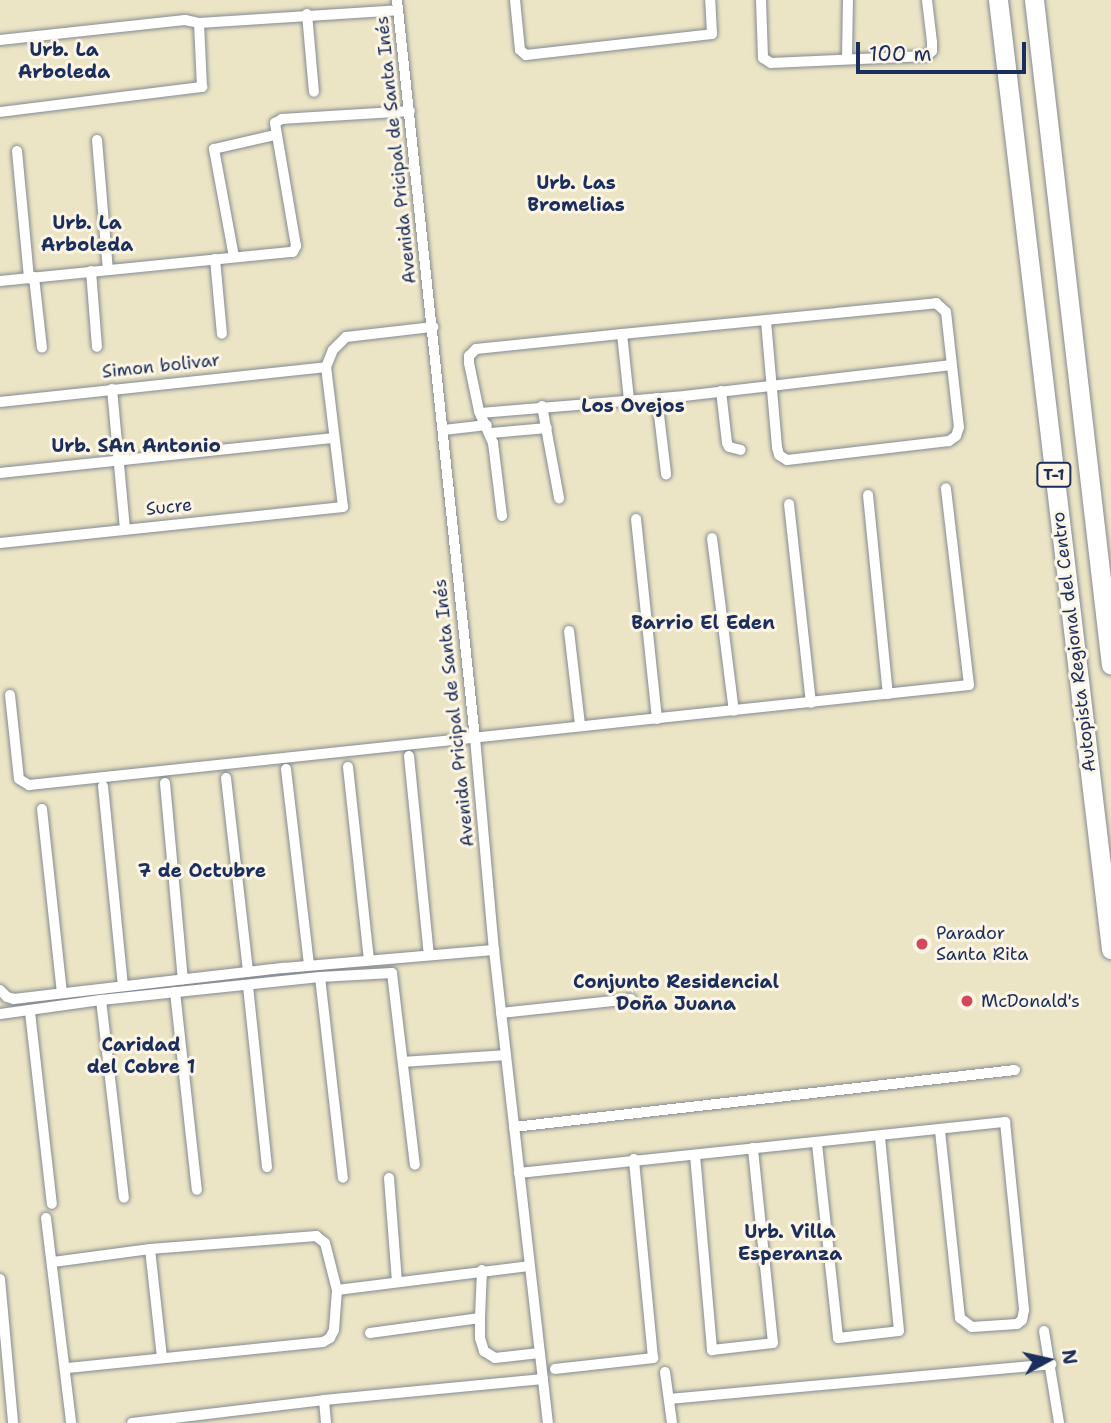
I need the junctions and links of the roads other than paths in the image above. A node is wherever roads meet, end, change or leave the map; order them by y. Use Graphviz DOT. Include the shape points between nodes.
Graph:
graph roads {
  1 [pos="515,0"];
  2 [pos="710,0"];
  3 [pos="761,0"];
  4 [pos="848,0"];
  5 [pos="927,0"];
  6 [pos="998,0"];
  7 [pos="1034,0"];
  8 [pos="398,5"];
  9 [pos="307,14"];
  10 [pos="199,23"];
  11 [pos="0,40"];
  12 [pos="847,58"];
  13 [pos="314,92"];
  14 [pos="410,111"];
  15 [pos="0,112"];
  16 [pos="275,135"];
  17 [pos="97,140"];
  18 [pos="17,150"];
  19 [pos="234,257"];
  20 [pos="215,259"];
  21 [pos="108,270"];
  22 [pos="91,271"];
  23 [pos="32,278"];
  24 [pos="0,281"];
  25 [pos="766,320"];
  26 [pos="433,327"];
  27 [pos="222,334"];
  28 [pos="622,334"];
  29 [pos="97,347"];
  30 [pos="42,348"];
  31 [pos="951,365"];
  32 [pos="326,367"];
  33 [pos="772,386"];
  34 [pos="112,389"];
  35 [pos="721,391"];
  36 [pos="657,398"];
  37 [pos="629,399"];
  38 [pos="0,402"];
  39 [pos="542,405"];
  40 [pos="480,413"];
  41 [pos="547,428"];
  42 [pos="489,429"];
  43 [pos="444,430"];
  44 [pos="334,438"];
  45 [pos="741,450"];
  46 [pos="118,460"];
  47 [pos="0,473"];
  48 [pos="666,474"];
  49 [pos="946,488"];
  50 [pos="868,495"];
  51 [pos="559,498"];
  52 [pos="789,504"];
  53 [pos="502,516"];
  54 [pos="636,519"];
  55 [pos="125,529"];
  56 [pos="712,538"];
  57 [pos="0,544"];
  58 [pos="569,631"];
  59 [pos="1111,665"];
  60 [pos="888,694"];
  61 [pos="10,695"];
  62 [pos="811,703"];
  63 [pos="734,711"];
  64 [pos="657,719"];
  65 [pos="580,725"];
  66 [pos="475,738"];
  67 [pos="409,756"];
  68 [pos="348,767"];
  69 [pos="286,769"];
  70 [pos="226,778"];
  71 [pos="165,783"];
  72 [pos="103,786"];
  73 [pos="42,809"];
  74 [pos="494,950"];
  75 [pos="1111,950"];
  76 [pos="429,955"];
  77 [pos="369,960"];
  78 [pos="309,965"];
  79 [pos="248,972"];
  80 [pos="320,976"];
  81 [pos="183,979"];
  82 [pos="122,986"];
  83 [pos="248,986"];
  84 [pos="0,990"];
  85 [pos="175,992"];
  86 [pos="62,993"];
  87 [pos="631,999"];
  88 [pos="101,1000"];
  89 [pos="30,1012"];
  90 [pos="501,1013"];
  91 [pos="0,1014"];
  92 [pos="506,1055"];
  93 [pos="403,1062"];
  94 [pos="1015,1070"];
  95 [pos="514,1127"];
  96 [pos="940,1130"];
  97 [pos="880,1136"];
  98 [pos="817,1144"];
  99 [pos="753,1148"];
  100 [pos="695,1155"];
  101 [pos="634,1159"];
  102 [pos="415,1165"];
  103 [pos="267,1167"];
  104 [pos="519,1173"];
  105 [pos="343,1178"];
  106 [pos="389,1178"];
  107 [pos="197,1190"];
  108 [pos="124,1198"];
  109 [pos="52,1204"];
  110 [pos="46,1218"];
  111 [pos="150,1248"];
  112 [pos="52,1262"];
  113 [pos="529,1266"];
  114 [pos="482,1270"];
  115 [pos="0,1279"];
  116 [pos="397,1281"];
  117 [pos="337,1290"];
  118 [pos="1,1308"];
  119 [pos="480,1318"];
  120 [pos="1044,1331"];
  121 [pos="370,1333"];
  122 [pos="541,1353"];
  123 [pos="162,1357"];
  124 [pos="1051,1364"];
  125 [pos="65,1368"];
  126 [pos="555,1369"];
  127 [pos="665,1372"];
  128 [pos="4,1375"];
  129 [pos="544,1379"];
  130 [pos="669,1399"];
  131 [pos="324,1400"];
  132 [pos="13,1423"];
  133 [pos="71,1423"];
  134 [pos="132,1423"];
  135 [pos="326,1423"];
  136 [pos="548,1423"];
  137 [pos="672,1423"];
  138 [pos="1059,1423"];
  1 -- 2 [label="street" via="520,50 526,55 712,34"];
  3 -- 12 [label="street" via="765,62"];
  4 -- 12 [label="street"];
  5 -- 12 [label="street" via="932,51 927,55"];
  6 -- 75 [label="highway, Autopista Regional del Centro / T-1"];
  7 -- 59 [label="highway, Autopista Regional del Centro / T-1"];
  8 -- 9 [label="street"];
  8 -- 14 [label="street, Avenida Pricipal de Santa Inés"];
  9 -- 10 [label="street"];
  9 -- 13 [label="street"];
  10 -- 11 [label="street" via="185,20"];
  10 -- 15 [label="street" via="202,87"];
  14 -- 16 [label="street" via="282,119 275,123"];
  14 -- 26 [label="street, Avenida Pricipal de Santa Inés"];
  16 -- 19 [label="street" via="214,149"];
  16 -- 19 [label="street" via="295,250"];
  17 -- 21 [label="street"];
  18 -- 23 [label="street"];
  19 -- 20 [label="street"];
  20 -- 21 [label="street"];
  20 -- 27 [label="street"];
  21 -- 22 [label="street"];
  22 -- 23 [label="street"];
  22 -- 29 [label="street"];
  23 -- 24 [label="street"];
  23 -- 30 [label="street"];
  25 -- 28 [label="street"];
  25 -- 31 [label="street" via="936,303 946,312"];
  25 -- 33 [label="street"];
  26 -- 32 [label="street" via="346,337 333,350"];
  26 -- 43 [label="street, Avenida Pricipal de Santa Inés"];
  28 -- 37 [label="street"];
  28 -- 40 [label="street" via="476,349 469,363"];
  31 -- 33 [label="street"];
  31 -- 33 [label="street" via="959,427 948,441 800,459 779,455"];
  32 -- 34 [label="street, Simon bolivar"];
  32 -- 44 [label="street"];
  33 -- 35 [label="street"];
  34 -- 38 [label="street, Simon bolivar"];
  34 -- 46 [label="street"];
  35 -- 36 [label="street"];
  35 -- 45 [label="street" via="727,443"];
  36 -- 37 [label="street"];
  36 -- 48 [label="street"];
  37 -- 39 [label="street"];
  39 -- 40 [label="street"];
  39 -- 41 [label="street"];
  40 -- 42 [label="street"];
  41 -- 42 [label="street"];
  41 -- 51 [label="street"];
  42 -- 43 [label="street"];
  42 -- 53 [label="street"];
  43 -- 66 [label="street, Avenida Pricipal de Santa Inés"];
  44 -- 46 [label="street"];
  44 -- 55 [label="street, Sucre" via="343,507"];
  46 -- 47 [label="street"];
  46 -- 55 [label="street"];
  49 -- 60 [label="street" via="969,685"];
  50 -- 60 [label="street"];
  52 -- 62 [label="street"];
  54 -- 64 [label="street"];
  55 -- 57 [label="street, Sucre"];
  56 -- 63 [label="street"];
  58 -- 65 [label="street"];
  60 -- 62 [label="street"];
  61 -- 66 [label="street" via="19,779 29,785"];
  62 -- 63 [label="street"];
  63 -- 64 [label="street"];
  64 -- 65 [label="street"];
  65 -- 66 [label="street"];
  66 -- 74 [label="street, Avenida Pricipal de Santa Inés"];
  67 -- 76 [label="street"];
  68 -- 77 [label="street"];
  69 -- 78 [label="street"];
  70 -- 79 [label="street"];
  71 -- 81 [label="street"];
  72 -- 82 [label="street"];
  73 -- 86 [label="street"];
  74 -- 76 [label="street"];
  74 -- 90 [label="street, Avenida Pricipal de Santa Inés"];
  76 -- 77 [label="street"];
  77 -- 78 [label="street"];
  78 -- 79 [label="street"];
  79 -- 81 [label="street"];
  80 -- 83 [label="street"];
  80 -- 93 [label="street" via="392,972"];
  80 -- 105 [label="street"];
  81 -- 82 [label="street"];
  82 -- 86 [label="street"];
  83 -- 85 [label="street"];
  83 -- 103 [label="street"];
  84 -- 86 [label="street" via="14,999"];
  85 -- 88 [label="street"];
  85 -- 107 [label="street"];
  87 -- 90 [label="street"];
  88 -- 89 [label="street"];
  88 -- 108 [label="street"];
  89 -- 91 [label="street"];
  89 -- 109 [label="street"];
  90 -- 92 [label="street, Avenida Pricipal de Santa Inés"];
  92 -- 93 [label="street"];
  92 -- 95 [label="street, Avenida Pricipal de Santa Inés"];
  93 -- 102 [label="street"];
  94 -- 95 [label="street"];
  95 -- 104 [label="street, Avenida Pricipal de Santa Inés"];
  96 -- 96 [label="street" via="960,1318 972,1327 1017,1324 1024,1310 1005,1122"];
  96 -- 97 [label="street"];
  97 -- 98 [label="street"];
  97 -- 98 [label="street" via="900,1331 838,1338"];
  98 -- 99 [label="street"];
  99 -- 100 [label="street"];
  99 -- 100 [label="street" via="773,1343 712,1350"];
  100 -- 101 [label="street"];
  101 -- 104 [label="street"];
  101 -- 126 [label="street" via="653,1358"];
  104 -- 113 [label="street, Avenida Pricipal de Santa Inés"];
  106 -- 116 [label="street"];
  110 -- 112 [label="street"];
  111 -- 112 [label="street"];
  111 -- 117 [label="street" via="316,1236 325,1243"];
  111 -- 123 [label="street"];
  112 -- 125 [label="street"];
  113 -- 114 [label="street"];
  113 -- 122 [label="street, Avenida Pricipal de Santa Inés"];
  114 -- 116 [label="street"];
  114 -- 119 [label="street"];
  115 -- 118 [label="street"];
  116 -- 117 [label="street"];
  117 -- 123 [label="street" via="334,1330 323,1342"];
  118 -- 128 [label="street"];
  119 -- 121 [label="street"];
  119 -- 122 [label="street" via="484,1352 495,1358"];
  120 -- 124 [label="street"];
  122 -- 129 [label="street, Avenida Pricipal de Santa Inés"];
  123 -- 125 [label="street"];
  124 -- 130 [label="street"];
  124 -- 138 [label="street"];
  125 -- 133 [label="street"];
  127 -- 130 [label="street"];
  128 -- 132 [label="street"];
  129 -- 131 [label="street"];
  129 -- 136 [label="street, Avenida Pricipal de Santa Inés"];
  130 -- 137 [label="street"];
  131 -- 134 [label="street"];
  131 -- 135 [label="street"];
}
